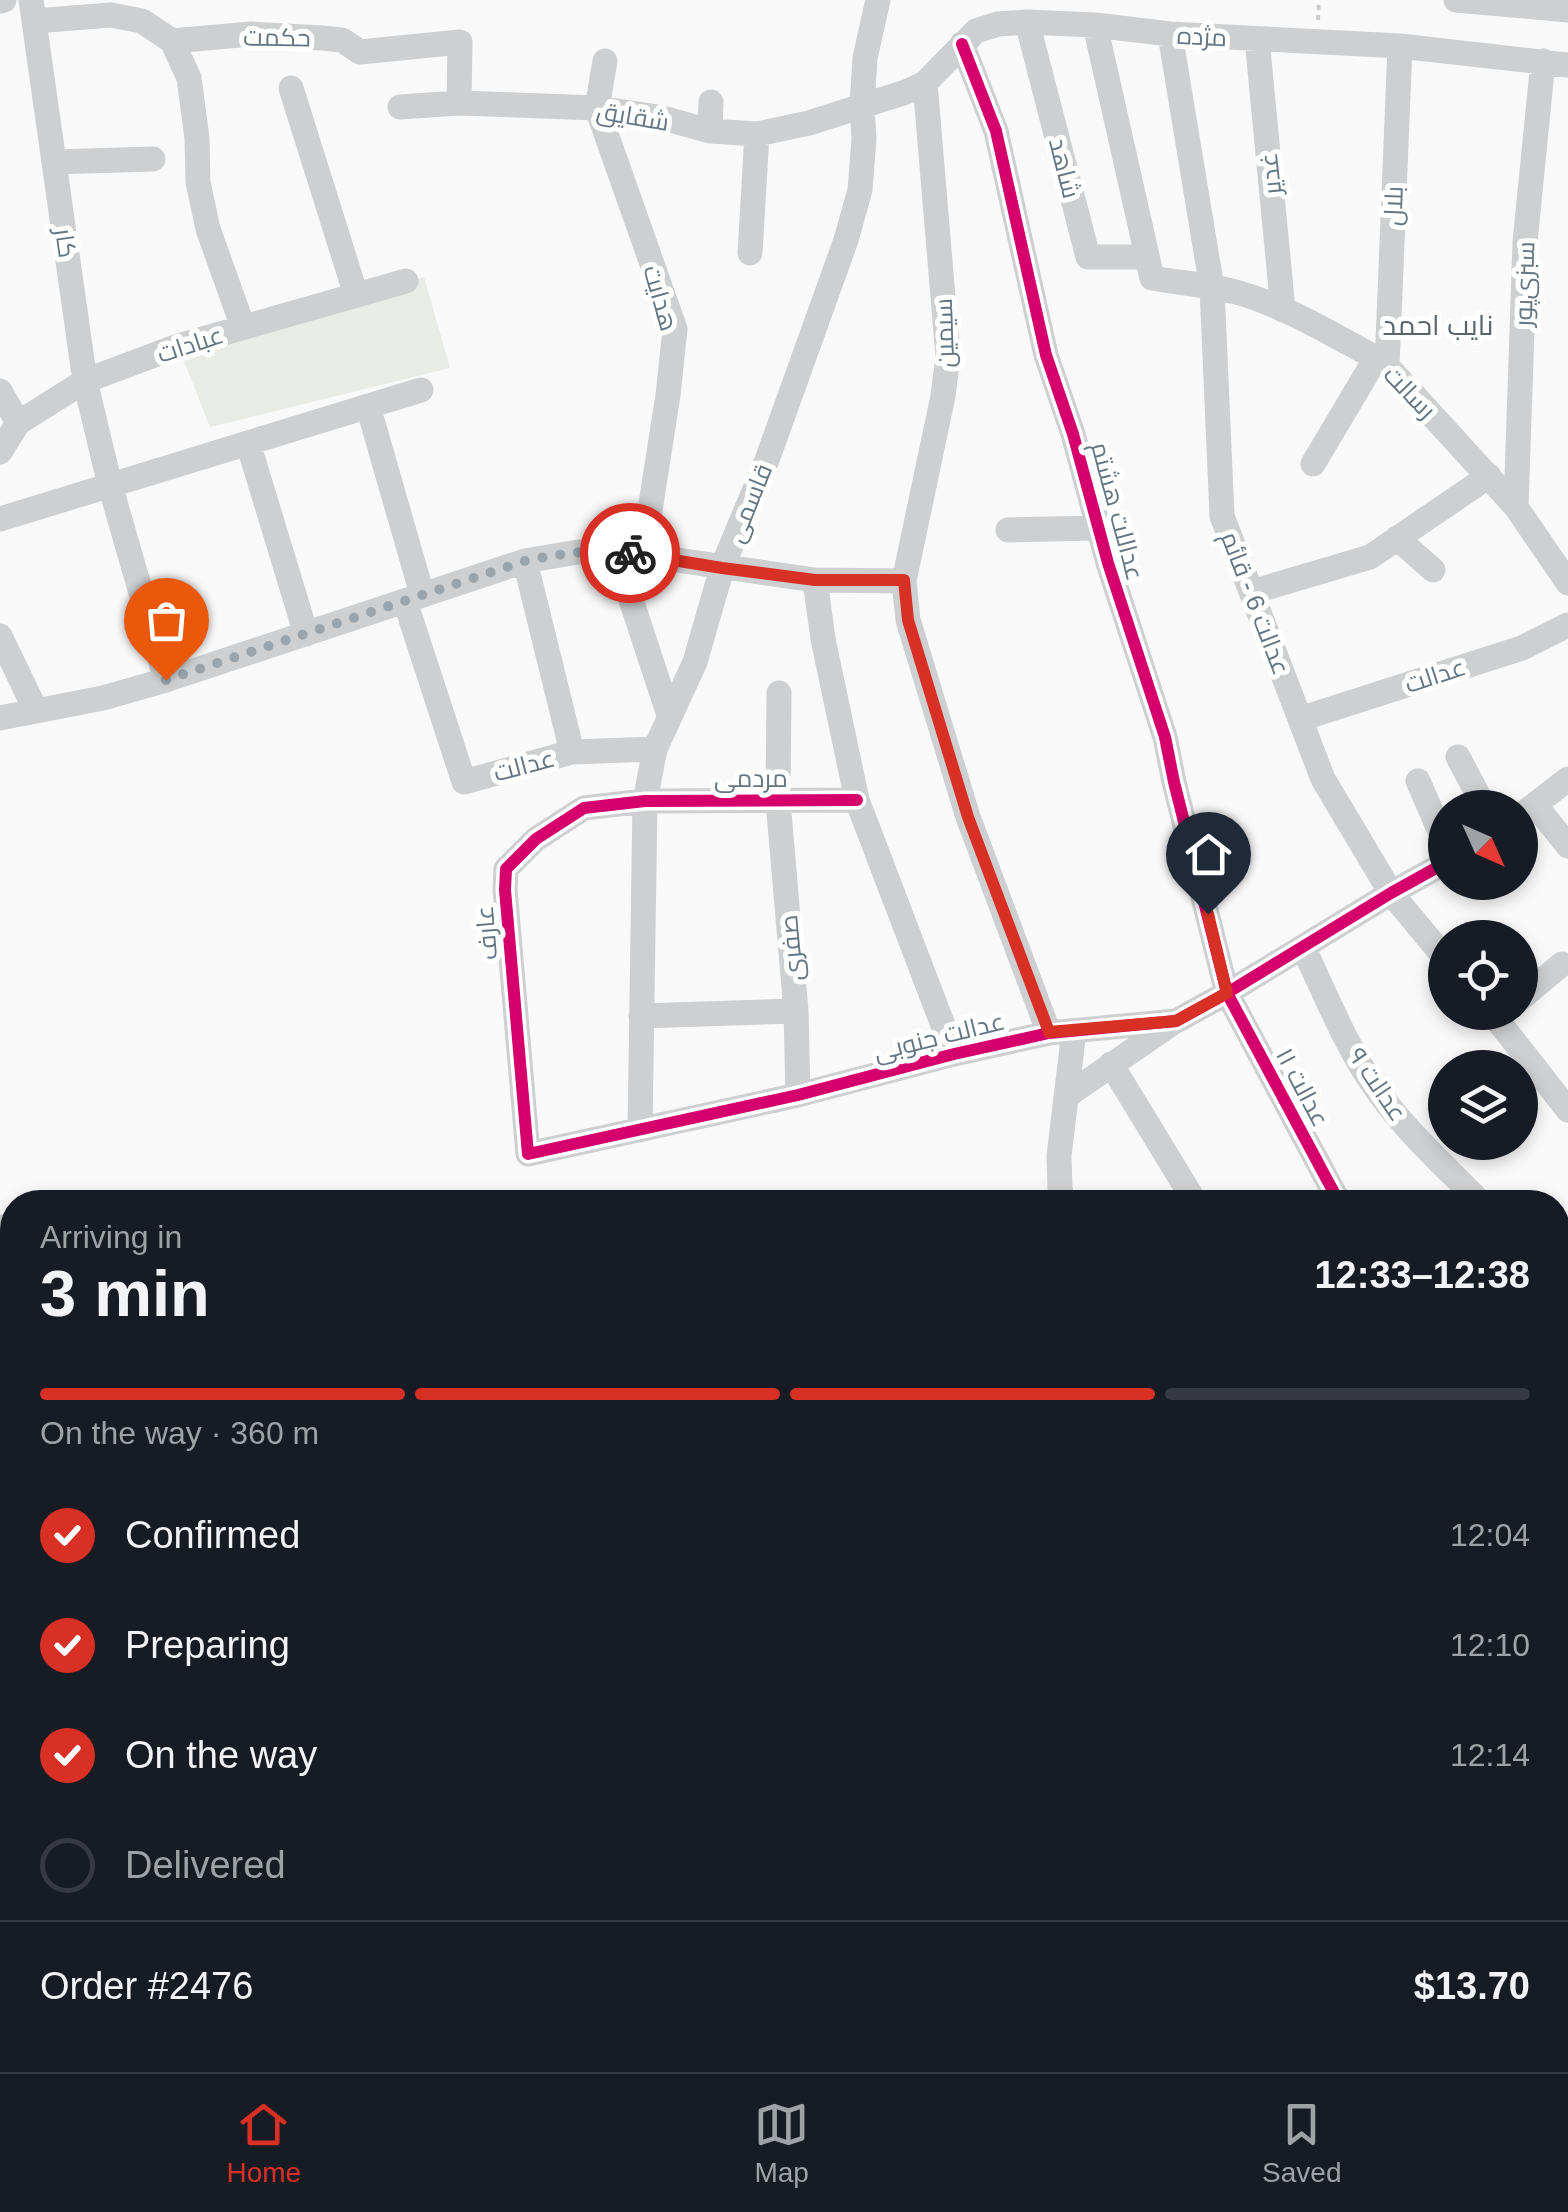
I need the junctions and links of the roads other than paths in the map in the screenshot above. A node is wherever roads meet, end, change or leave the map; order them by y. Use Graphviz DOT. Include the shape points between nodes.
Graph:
graph roads {
  1 [pos="878,0"];
  2 [pos="1456,0"];
  3 [pos="32,10"];
  4 [pos="1568,10"];
  5 [pos="1027,22"];
  6 [pos="1095,26"];
  7 [pos="1170,34"];
  8 [pos="1257,39"];
  9 [pos="172,41"];
  10 [pos="962,44"];
  11 [pos="1400,46"];
  12 [pos="605,61"];
  13 [pos="1555,63"];
  14 [pos="925,83"];
  15 [pos="291,88"];
  16 [pos="710,102"];
  17 [pos="459,103"];
  18 [pos="862,106"];
  19 [pos="400,107"];
  20 [pos="597,108"];
  21 [pos="710,132"];
  22 [pos="757,134"];
  23 [pos="153,159"];
  24 [pos="54,162"];
  25 [pos="750,252"];
  26 [pos="1147,258"];
  27 [pos="406,281"];
  28 [pos="1212,288"];
  29 [pos="356,295"];
  30 [pos="1284,310"];
  31 [pos="243,327"];
  32 [pos="1382,362"];
  33 [pos="85,381"];
  34 [pos="0,390"];
  35 [pos="421,390"];
  36 [pos="368,406"];
  37 [pos="18,423"];
  38 [pos="248,443"];
  39 [pos="0,452"];
  40 [pos="1313,464"];
  41 [pos="1488,476"];
  42 [pos="110,485"];
  43 [pos="1516,507"];
  44 [pos="0,519"];
  45 [pos="1097,528"];
  46 [pos="1008,530"];
  47 [pos="1398,538"];
  48 [pos="615,551"];
  49 [pos="644,555"];
  50 [pos="525,561"];
  51 [pos="722,568"];
  52 [pos="1433,570"];
  53 [pos="815,580"];
  54 [pos="904,580"];
  55 [pos="1568,583"];
  56 [pos="1252,592"];
  57 [pos="414,597"];
  58 [pos="1568,626"];
  59 [pos="306,634"];
  60 [pos="0,636"];
  61 [pos="166,680"];
  62 [pos="778,693"];
  63 [pos="36,711"];
  64 [pos="670,715"];
  65 [pos="0,718"];
  66 [pos="1300,719"];
  67 [pos="655,748"];
  68 [pos="572,752"];
  69 [pos="1458,757"];
  70 [pos="1568,779"];
  71 [pos="1418,781"];
  72 [pos="1475,790"];
  73 [pos="857,800"];
  74 [pos="645,801"];
  75 [pos="778,801"];
  76 [pos="1538,803"];
  77 [pos="1428,804"];
  78 [pos="1538,820"];
  79 [pos="1568,846"];
  80 [pos="1428,872"];
  81 [pos="1390,893"];
  82 [pos="1428,938"];
  83 [pos="1303,947"];
  84 [pos="1562,964"];
  85 [pos="1538,983"];
  86 [pos="1227,993"];
  87 [pos="796,1011"];
  88 [pos="642,1016"];
  89 [pos="1176,1021"];
  90 [pos="1510,1030"];
  91 [pos="1062,1032"];
  92 [pos="954,1054"];
  93 [pos="1111,1064"];
  94 [pos="1068,1095"];
  95 [pos="798,1096"];
  96 [pos="1565,1097"];
  97 [pos="640,1130"];
  98 [pos="528,1154"];
  99 [pos="1060,1190"];
  100 [pos="1189,1190"];
  101 [pos="1333,1190"];
  102 [pos="1468,1190"];
  1 -- 18 [label="street, قاسمی" via="864,58"];
  2 -- 4 [label="street"];
  3 -- 9 [label="street" via="142,21"];
  3 -- 24 [label="street, کار"];
  5 -- 6 [label="street, مژده"];
  5 -- 10 [label="street, مژده" via="984,28"];
  5 -- 26 [label="street, شاهد" via="1088,257"];
  6 -- 7 [label="street, مژده"];
  6 -- 26 [label="street"];
  7 -- 8 [label="street, مژده"];
  7 -- 28 [label="street, عدالت 6 - قائم"];
  8 -- 11 [label="street, مژده"];
  8 -- 30 [label="street, غدیر"];
  9 -- 17 [label="street, حکمت" via="251,34 322,38 342,40 360,52 460,42"];
  9 -- 31 [label="street" via="189,78 208,229"];
  10 -- 14 [label="street, مژده"];
  10 -- 45 [label="street, عداللت هشتم" via="996,130 1046,355"];
  11 -- 13 [label="street, مژده"];
  11 -- 32 [label="street, بلال"];
  12 -- 20 [label="street"];
  13 -- 43 [label="street, سبزی‌پور" via="1525,242"];
  14 -- 18 [label="street, مژده"];
  14 -- 54 [label="street, سیمین" via="948,356"];
  15 -- 29 [label="street"];
  16 -- 21 [label="street"];
  17 -- 19 [label="street, شقایق"];
  17 -- 20 [label="street, شقایق"];
  18 -- 22 [label="street, شقایق"];
  18 -- 51 [label="street, قاسمی" via="860,190 851,223"];
  20 -- 21 [label="street, شقایق"];
  20 -- 49 [label="street, هدایت" via="675,328"];
  21 -- 22 [label="street, شقایق"];
  22 -- 25 [label="street"];
  23 -- 24 [label="street"];
  24 -- 33 [label="street, کار"];
  26 -- 28 [label="street, رسالت" via="1152,278"];
  27 -- 29 [label="street, عبادات"];
  28 -- 30 [label="street, رسالت"];
  28 -- 56 [label="street, عدالت 6 - قائم" via="1222,516"];
  29 -- 31 [label="street, عبادات"];
  30 -- 32 [label="street, رسالت"];
  31 -- 33 [label="street, عبادات"];
  32 -- 40 [label="street"];
  32 -- 41 [label="street, رسالت"];
  33 -- 37 [label="street, عبادات"];
  33 -- 42 [label="street, کار"];
  34 -- 37 [label="street"];
  35 -- 36 [label="street"];
  36 -- 38 [label="street"];
  36 -- 57 [label="street"];
  37 -- 39 [label="street, عبادات"];
  38 -- 42 [label="street"];
  38 -- 59 [label="street"];
  41 -- 43 [label="street, رسالت"];
  41 -- 47 [label="street"];
  42 -- 44 [label="street"];
  42 -- 61 [label="street, کار"];
  43 -- 55 [label="street, رسالت"];
  45 -- 46 [label="street"];
  45 -- 86 [label="street, عداللت هشتم" via="1165,738"];
  47 -- 52 [label="street"];
  47 -- 56 [label="street" via="1370,557"];
  48 -- 49 [label="street"];
  48 -- 50 [label="street"];
  48 -- 64 [label="street"];
  49 -- 51 [label="street"];
  50 -- 57 [label="street"];
  50 -- 68 [label="street"];
  51 -- 53 [label="street"];
  51 -- 64 [label="street, قاسمی"];
  53 -- 54 [label="street"];
  53 -- 73 [label="street"];
  54 -- 91 [label="street, سیمین" via="908,620 968,817"];
  56 -- 66 [label="street, عدالت 6 - قائم"];
  57 -- 59 [label="street"];
  57 -- 68 [label="street, عدالت" via="464,782"];
  58 -- 66 [label="street, عدالت" via="1522,648"];
  59 -- 61 [label="street"];
  60 -- 63 [label="street"];
  61 -- 63 [label="street"];
  62 -- 75 [label="street, صفری"];
  63 -- 65 [label="street"];
  64 -- 67 [label="street, قاسمی"];
  66 -- 81 [label="street, عدالت 6 - قائم" via="1323,779"];
  67 -- 68 [label="street, عدالت"];
  67 -- 74 [label="street, قاسمی"];
  69 -- 72 [label="street"];
  70 -- 76 [label="street"];
  71 -- 77 [label="street"];
  73 -- 75 [label="street, مردمی"];
  73 -- 92 [label="street"];
  74 -- 75 [label="street, مردمی"];
  74 -- 88 [label="street, قاسمی"];
  74 -- 98 [label="street, عارف" via="584,808 506,868"];
  75 -- 87 [label="street, صفری"];
  78 -- 79 [label="street"];
  80 -- 81 [label="street, عدالت جنوبی"];
  81 -- 82 [label="street, عدالت 6 - قائم"];
  81 -- 83 [label="street, عدالت جنوبی"];
  83 -- 86 [label="street, عدالت جنوبی"];
  83 -- 102 [label="street, عدالت ۹" via="1373,1084"];
  84 -- 85 [label="street"];
  86 -- 89 [label="street, عدالت جنوبی"];
  86 -- 101 [label="street, عدالت ۱۱"];
  87 -- 88 [label="street"];
  87 -- 95 [label="street, صفری"];
  88 -- 97 [label="street, قاسمی"];
  89 -- 91 [label="street, عدالت جنوبی"];
  89 -- 93 [label="street"];
  90 -- 96 [label="street"];
  91 -- 92 [label="street, عدالت جنوبی"];
  91 -- 94 [label="street"];
  92 -- 95 [label="street, عدالت جنوبی"];
  93 -- 94 [label="street"];
  93 -- 100 [label="street"];
  94 -- 99 [label="street"];
  95 -- 97 [label="street, عدالت جنوبی"];
  97 -- 98 [label="street, عدالت جنوبی"];
}
